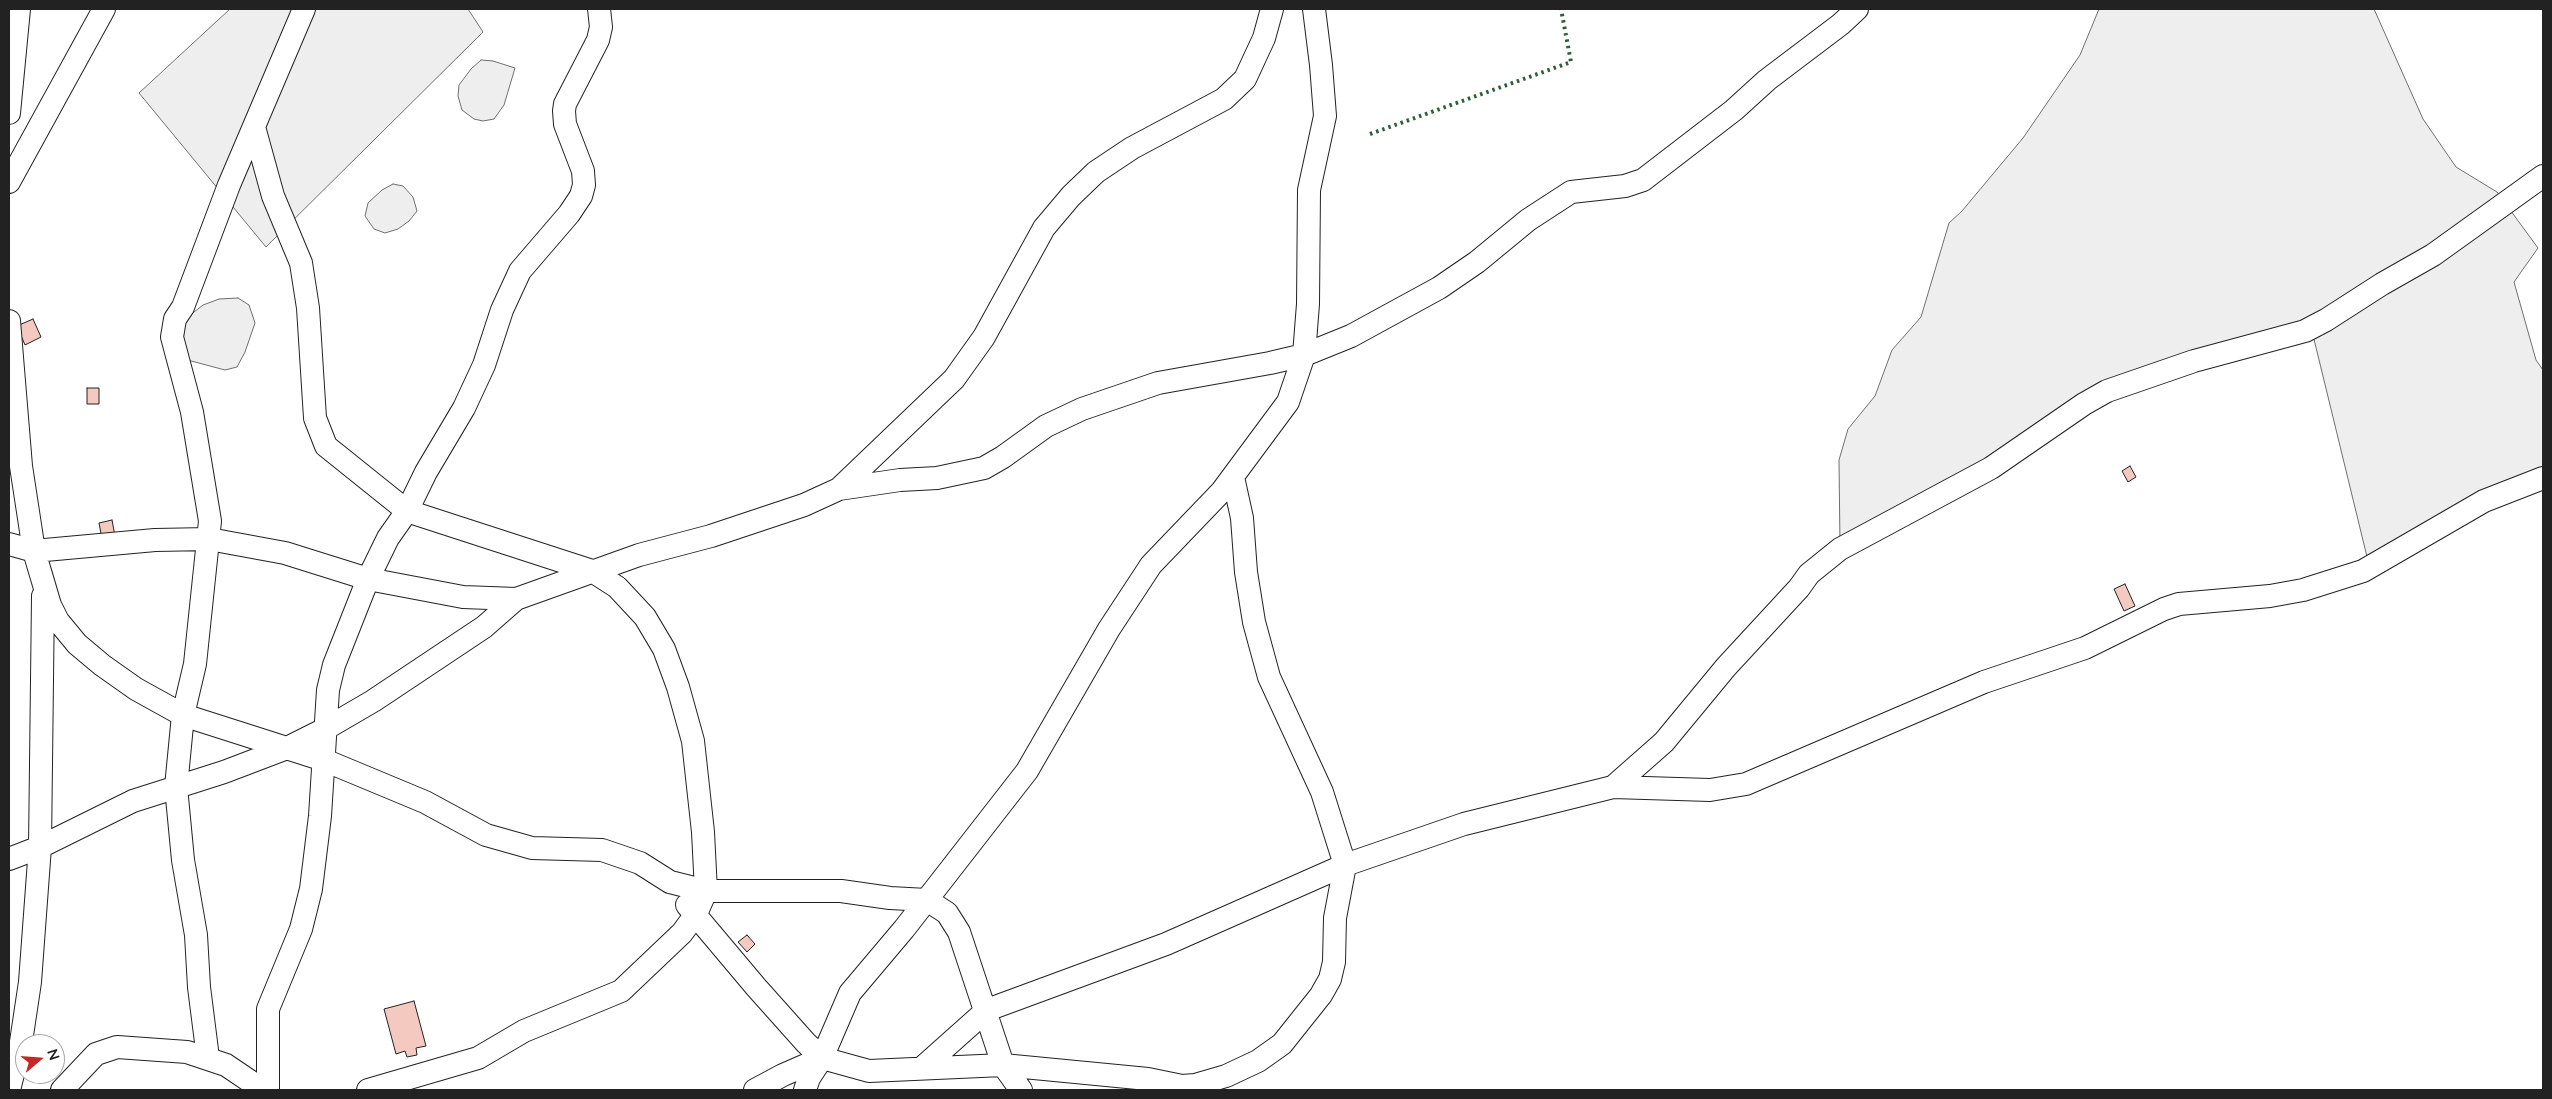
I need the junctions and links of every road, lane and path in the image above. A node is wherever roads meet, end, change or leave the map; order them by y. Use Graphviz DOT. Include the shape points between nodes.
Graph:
graph roads {
  1 [pos="19,9"];
  2 [pos="104,9"];
  3 [pos="304,9"];
  4 [pos="598,9"];
  5 [pos="1272,9"];
  6 [pos="1314,9"];
  7 [pos="1857,9"];
  8 [pos="9,113"];
  9 [pos="254,127"];
  10 [pos="2543,176"];
  11 [pos="9,182"];
  12 [pos="9,321"];
  13 [pos="1304,355"];
  14 [pos="1233,477"];
  15 [pos="2543,478"];
  16 [pos="839,490"];
  17 [pos="407,511"];
  18 [pos="209,539"];
  19 [pos="9,544"];
  20 [pos="34,551"];
  21 [pos="592,571"];
  22 [pos="368,579"];
  23 [pos="44,584"];
  24 [pos="516,599"];
  25 [pos="183,715"];
  26 [pos="325,729"];
  27 [pos="287,748"];
  28 [pos="324,760"];
  29 [pos="176,787"];
  30 [pos="1613,787"];
  31 [pos="40,847"];
  32 [pos="9,860"];
  33 [pos="1345,865"];
  34 [pos="670,882"];
  35 [pos="706,890"];
  36 [pos="927,900"];
  37 [pos="696,914"];
  38 [pos="987,1010"];
  39 [pos="208,1058"];
  40 [pos="822,1058"];
  41 [pos="1003,1065"];
  42 [pos="922,1068"];
  43 [pos="1184,1088"];
  44 [pos="9,1090"];
  45 [pos="62,1090"];
  46 [pos="263,1090"];
  47 [pos="268,1090"];
  48 [pos="368,1090"];
  49 [pos="755,1090"];
  50 [pos="805,1090"];
  51 [pos="1021,1090"];
  1 -- 8 [label="street"];
  2 -- 11 [label="street"];
  3 -- 9 [label="street"];
  4 -- 17 [label="street" via="601,26 598,40 564,111 565,124 582,171 584,185 581,196 520,271 464,408"];
  5 -- 16 [label="street" via="1264,38 1245,79 1224,99 1110,162 1071,196 1044,228 984,337 954,379"];
  6 -- 13 [label="street" via="1325,116 1309,190"];
  7 -- 13 [label="street" via="1643,180 1625,186 1571,192 1528,220 1439,288 1350,336"];
  9 -- 17 [label="street" via="272,196 301,263 308,308 315,418 326,446"];
  9 -- 18 [label="street" via="175,320 172,337 192,412 209,502"];
  10 -- 30 [label="street" via="2448,246 2326,320 2305,331 2194,361 2107,391 1991,468 1840,549 1809,574 1664,742"];
  12 -- 20 [label="street" via="21,466"];
  13 -- 14 [label="street" via="1288,402"];
  13 -- 16 [label="street" via="1158,383 1082,409 1046,426 984,468 937,478 900,480"];
  14 -- 33 [label="street" via="1242,518 1254,622 1266,670 1322,792"];
  14 -- 36 [label="street" via="1150,565 1027,771"];
  15 -- 30 [label="street" via="2484,501 2363,571 2303,590 2179,604 2164,609 2085,648 1984,682 1746,784 1710,790"];
  16 -- 21 [label="street" via="711,536"];
  17 -- 21 [label="street"];
  17 -- 22 [label="street" via="388,538"];
  18 -- 20 [label="street" via="155,540"];
  18 -- 22 [label="street" via="285,553"];
  18 -- 25 [label="street" via="195,664"];
  19 -- 20 [label="street"];
  20 -- 23 [label="street"];
  21 -- 24 [label="street"];
  21 -- 35 [label="street" via="617,588 645,617 664,649 678,687 693,742"];
  22 -- 24 [label="street" via="463,597"];
  22 -- 26 [label="street" via="334,665"];
  23 -- 25 [label="street" via="58,622 77,644 136,689"];
  23 -- 31 [label="street"];
  24 -- 26 [label="street" via="484,627"];
  25 -- 27 [label="street"];
  25 -- 29 [label="street"];
  26 -- 27 [label="street"];
  26 -- 28 [label="street"];
  27 -- 28 [label="street"];
  27 -- 29 [label="street"];
  28 -- 34 [label="street" via="425,802 486,835 532,848 602,850 640,863"];
  28 -- 47 [label="street" via="311,889 300,929 268,1009"];
  29 -- 31 [label="street" via="133,801"];
  29 -- 39 [label="street" via="183,860 196,935"];
  30 -- 33 [label="street" via="1464,824"];
  31 -- 32 [label="street"];
  31 -- 44 [label="street" via="30,982 21,1042"];
  33 -- 38 [label="street" via="1166,944"];
  33 -- 43 [label="street" via="1335,918 1334,962 1330,979 1321,995 1282,1044 1258,1061 1226,1076"];
  34 -- 35 [label="street"];
  34 -- 37 [label="street"];
  35 -- 36 [label="street" via="841,891"];
  35 -- 37 [label="street"];
  36 -- 38 [label="street" via="947,913 960,932"];
  36 -- 40 [label="street" via="850,993"];
  37 -- 40 [label="street" via="756,987"];
  37 -- 48 [label="street" via="682,933 621,991 524,1031 478,1058"];
  38 -- 41 [label="street"];
  38 -- 42 [label="street"];
  39 -- 45 [label="street" via="187,1052 117,1047 96,1054"];
  39 -- 46 [label="street" via="226,1065"];
  40 -- 42 [label="street" via="869,1070"];
  40 -- 49 [label="street"];
  40 -- 50 [label="street"];
  41 -- 42 [label="street"];
  41 -- 43 [label="street" via="1148,1079"];
  41 -- 51 [label="street"];
}
